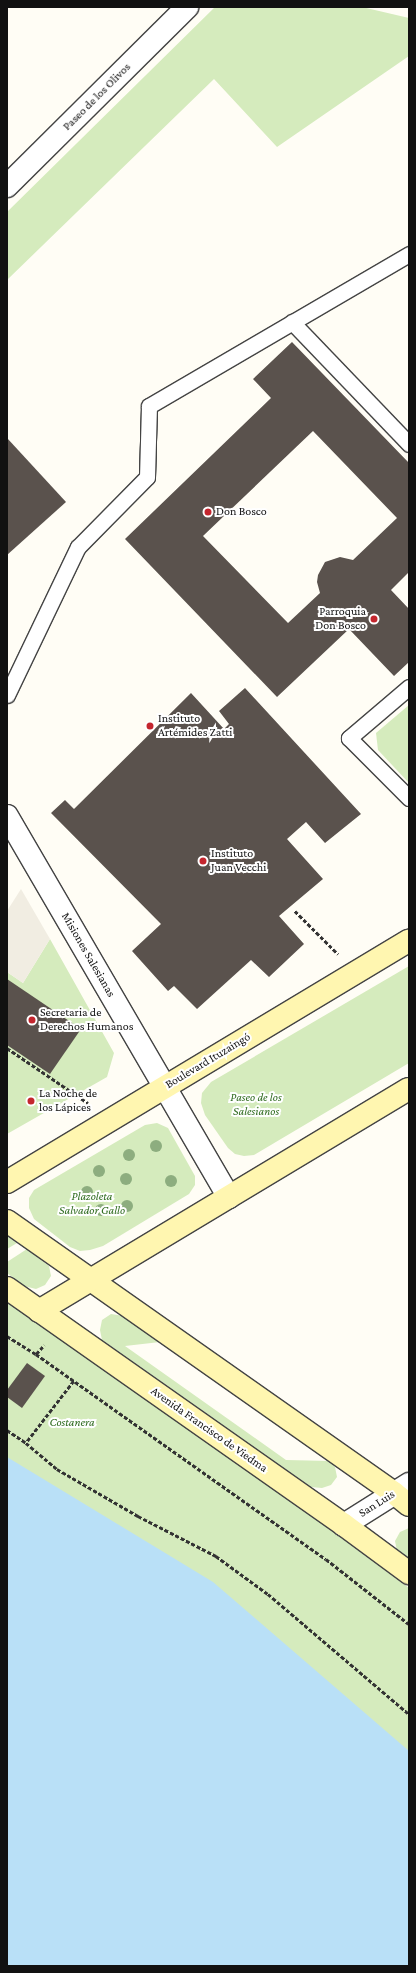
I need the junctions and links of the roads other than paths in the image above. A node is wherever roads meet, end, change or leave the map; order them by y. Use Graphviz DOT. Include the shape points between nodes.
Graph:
graph roads {
  1 [pos="187,7"];
  2 [pos="7,186"];
  3 [pos="409,254"];
  4 [pos="292,322"];
  5 [pos="409,444"];
  6 [pos="409,687"];
  7 [pos="7,695"];
  8 [pos="409,798"];
  9 [pos="7,816"];
  10 [pos="409,940"];
  11 [pos="164,1087"];
  12 [pos="409,1090"];
  13 [pos="7,1182"];
  14 [pos="229,1197"];
  15 [pos="7,1221"];
  16 [pos="90,1279"];
  17 [pos="7,1288"];
  18 [pos="39,1311"];
  19 [pos="404,1494"];
  20 [pos="344,1525"];
  21 [pos="409,1573"];
  1 -- 2 [label="street, Paseo de los Olivos"];
  3 -- 4 [label="lane"];
  4 -- 5 [label="lane"];
  4 -- 7 [label="lane" via="149,406 147,478 78,547"];
  6 -- 8 [label="lane" via="349,738"];
  9 -- 11 [label="street, Misiones Salesianas"];
  10 -- 11 [label="main road, Boulevard Ituzaingó"];
  11 -- 13 [label="main road, Boulevard Ituzaingó"];
  11 -- 14 [label="street, Misiones Salesianas"];
  12 -- 14 [label="main road"];
  14 -- 16 [label="main road"];
  15 -- 16 [label="main road"];
  16 -- 18 [label="main road"];
  16 -- 19 [label="main road"];
  17 -- 18 [label="main road, Avenida Francisco de Viedma"];
  18 -- 20 [label="main road, Avenida Francisco de Viedma"];
  19 -- 20 [label="street, San Luis"];
  20 -- 21 [label="main road, Avenida Francisco de Viedma"];
}
